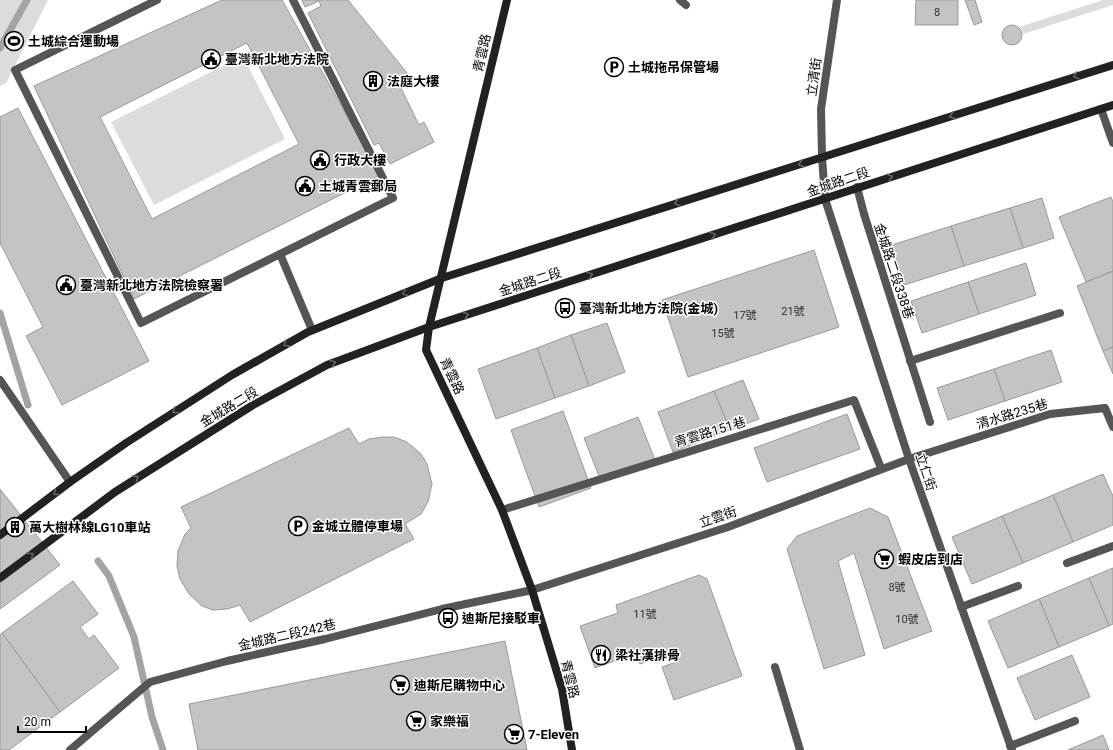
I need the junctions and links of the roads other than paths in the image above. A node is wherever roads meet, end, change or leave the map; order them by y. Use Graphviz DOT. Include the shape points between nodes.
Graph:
graph roads {
  1 [pos="157,0"];
  2 [pos="293,0"];
  3 [pos="507,0"];
  4 [pos="837,0"];
  5 [pos="1113,65"];
  6 [pos="1113,105"];
  7 [pos="1101,109"];
  8 [pos="1113,143"];
  9 [pos="822,157"];
  10 [pos="857,188"];
  11 [pos="825,199"];
  12 [pos="280,254"];
  13 [pos="442,278"];
  14 [pos="1060,313"];
  15 [pos="429,327"];
  16 [pos="312,330"];
  17 [pos="910,361"];
  18 [pos="0,380"];
  19 [pos="1109,407"];
  20 [pos="930,422"];
  21 [pos="1113,427"];
  22 [pos="909,459"];
  23 [pos="881,468"];
  24 [pos="70,482"];
  25 [pos="502,510"];
  26 [pos="0,535"];
  27 [pos="1113,546"];
  28 [pos="1067,563"];
  29 [pos="0,578"];
  30 [pos="1018,586"];
  31 [pos="532,590"];
  32 [pos="961,607"];
  33 [pos="775,667"];
  34 [pos="1075,721"];
  35 [pos="1011,748"];
  36 [pos="70,750"];
  37 [pos="572,750"];
  38 [pos="800,750"];
  1 -- 12 [label="street" via="15,70 141,323"];
  2 -- 12 [label="street" via="393,198"];
  3 -- 13 [label="main road, 青雲路"];
  4 -- 9 [label="street, 立清街" via="821,109"];
  5 -- 9 [label="main road, 金城路二段, one-way"];
  6 -- 7 [label="main road, 金城路二段"];
  7 -- 8 [label="street"];
  10 -- 7 [label="main road, 金城路二段, one-way"];
  9 -- 11 [label="street, 立清街"];
  9 -- 13 [label="main road, 金城路二段, one-way"];
  10 -- 11 [label="main road, 金城路二段"];
  10 -- 17 [label="street, 金城路二段338巷"];
  15 -- 11 [label="main road, 金城路二段, one-way"];
  11 -- 22 [label="street, 立仁街"];
  12 -- 16 [label="street"];
  13 -- 15 [label="main road, 青雲路"];
  13 -- 16 [label="main road, 金城路二段, one-way"];
  14 -- 17 [label="street"];
  15 -- 25 [label="main road, 青雲路" via="426,350"];
  29 -- 15 [label="main road, 金城路二段, one-way" via="114,492 252,405 327,365"];
  16 -- 24 [label="main road, 金城路二段, one-way" via="232,375"];
  17 -- 20 [label="street, 金城路二段338巷"];
  18 -- 24 [label="street"];
  19 -- 21 [label="street, 清水路235巷"];
  19 -- 22 [label="street, 清水路235巷" via="1050,414"];
  22 -- 23 [label="street, 立雲街"];
  22 -- 32 [label="street, 立仁街"];
  23 -- 25 [label="street, 青雲路151巷" via="854,400"];
  23 -- 31 [label="street, 立雲街" via="728,527"];
  24 -- 26 [label="main road, 金城路二段, one-way"];
  25 -- 31 [label="main road, 青雲路"];
  27 -- 28 [label="street"];
  30 -- 32 [label="street"];
  31 -- 36 [label="street, 金城路二段242巷" via="442,608 150,682"];
  31 -- 37 [label="main road, 青雲路" via="562,689"];
  32 -- 35 [label="street, 立仁街"];
  33 -- 38 [label="street"];
  34 -- 35 [label="street"];
}
